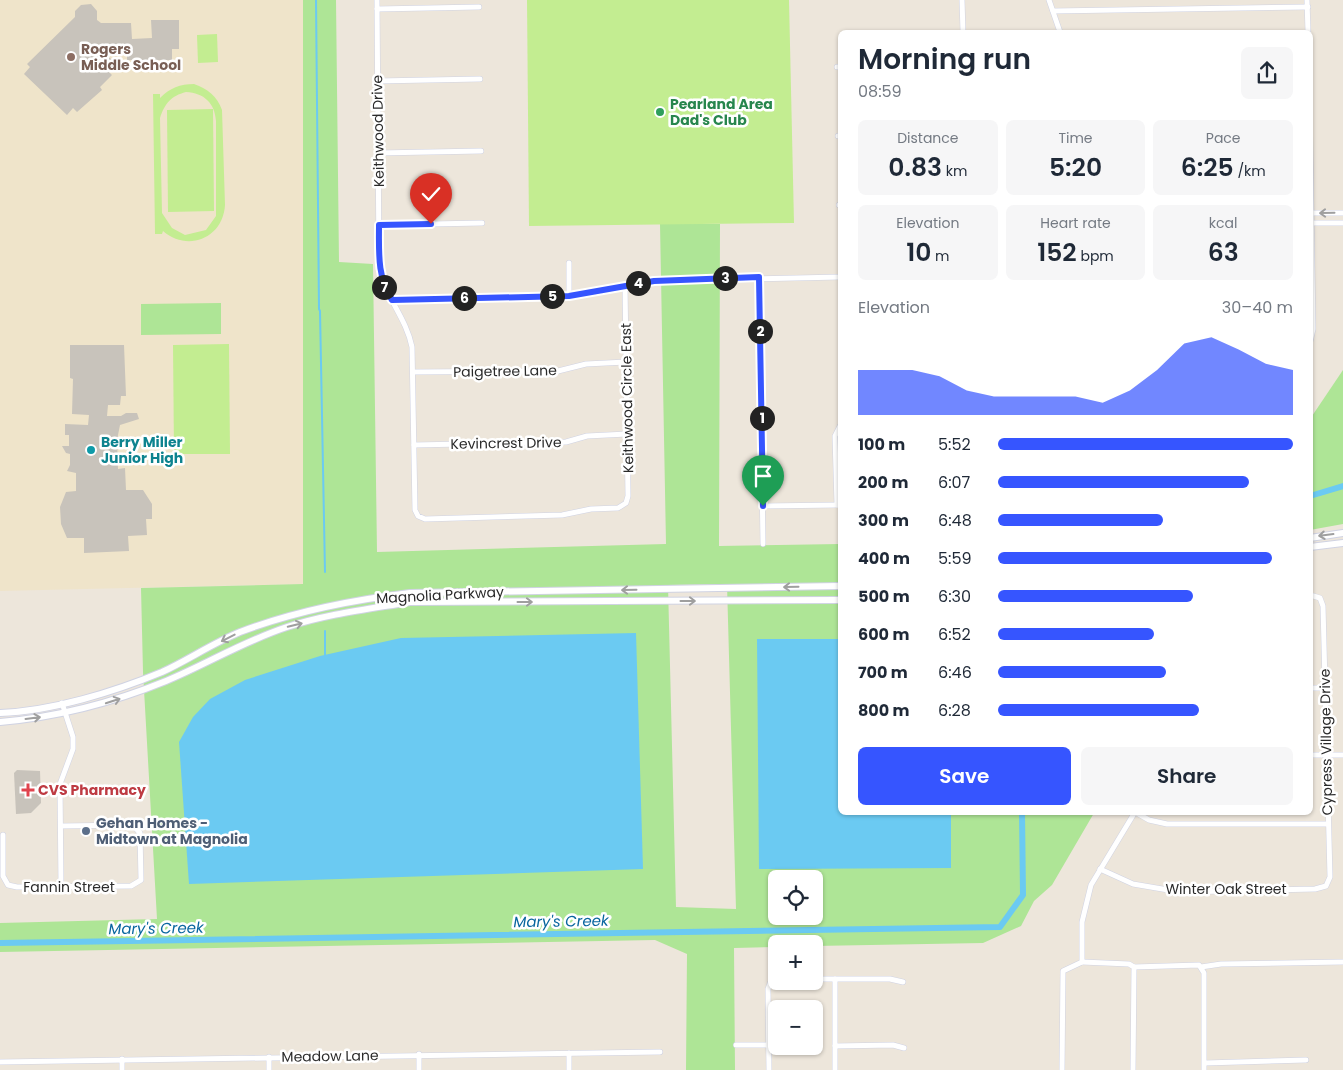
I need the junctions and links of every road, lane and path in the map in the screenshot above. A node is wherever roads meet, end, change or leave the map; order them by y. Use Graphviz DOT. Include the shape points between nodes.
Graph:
graph roads {
  1 [pos="377,0"];
  2 [pos="962,0"];
  3 [pos="1049,0"];
  4 [pos="1308,0"];
  5 [pos="479,7"];
  6 [pos="1308,7"];
  7 [pos="377,9"];
  8 [pos="1053,11"];
  9 [pos="963,30"];
  10 [pos="1059,30"];
  11 [pos="1308,30"];
  12 [pos="480,78"];
  13 [pos="377,81"];
  14 [pos="481,151"];
  15 [pos="378,153"];
  16 [pos="1313,213"];
  17 [pos="1343,213"];
  18 [pos="482,223"];
  19 [pos="1313,223"];
  20 [pos="1343,223"];
  21 [pos="379,225"];
  22 [pos="569,263"];
  23 [pos="759,277"];
  24 [pos="838,277"];
  25 [pos="625,286"];
  26 [pos="569,296"];
  27 [pos="392,300"];
  28 [pos="626,362"];
  29 [pos="413,372"];
  30 [pos="838,430"];
  31 [pos="627,434"];
  32 [pos="414,445"];
  33 [pos="838,505"];
  34 [pos="763,506"];
  35 [pos="416,515"];
  36 [pos="1343,534"];
  37 [pos="1313,538"];
  38 [pos="1343,543"];
  39 [pos="763,544"];
  40 [pos="1313,547"];
  41 [pos="838,586"];
  42 [pos="764,588"];
  43 [pos="655,589"];
  44 [pos="398,595"];
  45 [pos="1313,596"];
  46 [pos="764,600"];
  47 [pos="838,600"];
  48 [pos="655,601"];
  49 [pos="399,604"];
  50 [pos="271,622"];
  51 [pos="274,632"];
  52 [pos="1313,688"];
  53 [pos="1324,688"];
  54 [pos="62,703"];
  55 [pos="0,713"];
  56 [pos="66,713"];
  57 [pos="0,722"];
  58 [pos="1326,755"];
  59 [pos="1343,755"];
  60 [pos="1313,756"];
  61 [pos="1133,815"];
  62 [pos="1140,815"];
  63 [pos="1328,824"];
  64 [pos="61,826"];
  65 [pos="3,835"];
  66 [pos="1100,870"];
  67 [pos="62,886"];
  68 [pos="1326,886"];
  69 [pos="1082,962"];
  70 [pos="1343,962"];
  71 [pos="1201,966"];
  72 [pos="1134,967"];
  73 [pos="823,979"];
  74 [pos="835,979"];
  75 [pos="902,982"];
  76 [pos="736,1045"];
  77 [pos="768,1045"];
  78 [pos="835,1046"];
  79 [pos="904,1048"];
  80 [pos="660,1052"];
  81 [pos="569,1053"];
  82 [pos="419,1054"];
  83 [pos="769,1055"];
  84 [pos="269,1057"];
  85 [pos="122,1060"];
  86 [pos="1306,1060"];
  87 [pos="0,1062"];
  88 [pos="1205,1062"];
  89 [pos="122,1070"];
  90 [pos="269,1070"];
  91 [pos="419,1070"];
  92 [pos="569,1070"];
  93 [pos="769,1070"];
  94 [pos="835,1070"];
  95 [pos="1062,1070"];
  96 [pos="1134,1070"];
  97 [pos="1204,1070"];
  1 -- 7 [label="street, Keithwood Drive"];
  2 -- 9 [label="street"];
  3 -- 8 [label="street"];
  4 -- 6 [label="street"];
  5 -- 7 [label="street"];
  6 -- 8 [label="street"];
  6 -- 11 [label="street"];
  7 -- 13 [label="street, Keithwood Drive"];
  8 -- 10 [label="street"];
  12 -- 13 [label="street"];
  13 -- 15 [label="street, Keithwood Drive"];
  14 -- 15 [label="street"];
  15 -- 21 [label="street, Keithwood Drive"];
  17 -- 16 [label="street, one-way"];
  18 -- 21 [label="street"];
  19 -- 20 [label="street"];
  21 -- 27 [label="street, Keithwood Drive" via="379,263 383,282"];
  22 -- 26 [label="street"];
  23 -- 24 [label="street"];
  23 -- 25 [label="street" via="654,281"];
  23 -- 34 [label="street"];
  25 -- 26 [label="street"];
  25 -- 28 [label="street, Keithwood Circle East"];
  26 -- 27 [label="street"];
  27 -- 29 [label="street, Keithwood Drive" via="410,335"];
  28 -- 29 [label="street, Paigetree Lane" via="586,364 558,371"];
  28 -- 31 [label="street, Keithwood Circle East"];
  29 -- 32 [label="street, Keithwood Drive"];
  30 -- 33 [label="street" via="835,436"];
  31 -- 32 [label="street, Kevincrest Drive" via="587,436 566,442"];
  31 -- 35 [label="street, Keithwood Circle East" via="628,496 626,504 621,507 562,515 425,519"];
  32 -- 35 [label="street, Keithwood Drive"];
  33 -- 34 [label="street"];
  34 -- 39 [label="street"];
  36 -- 37 [label="street, one-way"];
  38 -- 40 [label="street"];
  41 -- 42 [label="street, Magnolia Parkway, one-way"];
  42 -- 43 [label="street, Magnolia Parkway"];
  42 -- 46 [label="street"];
  43 -- 44 [label="street, Magnolia Parkway, one-way"];
  43 -- 48 [label="street"];
  44 -- 49 [label="street"];
  44 -- 50 [label="street, Magnolia Parkway" via="350,601"];
  45 -- 53 [label="street, Cypress Village Drive" via="1320,598 1323,606"];
  46 -- 47 [label="street, Magnolia Parkway"];
  48 -- 46 [label="street, Magnolia Parkway, one-way"];
  49 -- 48 [label="street, Magnolia Parkway, one-way"];
  51 -- 49 [label="street, Magnolia Parkway, one-way" via="351,612"];
  50 -- 51 [label="street"];
  50 -- 54 [label="street, Magnolia Parkway, one-way" via="238,633 162,672 110,691"];
  56 -- 51 [label="street, Magnolia Parkway, one-way" via="112,702 167,681"];
  52 -- 53 [label="street"];
  53 -- 58 [label="street, Cypress Village Drive"];
  54 -- 55 [label="street, Magnolia Parkway"];
  54 -- 56 [label="street"];
  57 -- 56 [label="street, Magnolia Parkway, one-way"];
  56 -- 64 [label="street" via="73,750 60,784"];
  58 -- 59 [label="street"];
  58 -- 60 [label="street"];
  58 -- 63 [label="street, Cypress Village Drive"];
  61 -- 66 [label="street"];
  62 -- 63 [label="street" via="1167,824"];
  63 -- 68 [label="street, Cypress Village Drive" via="1330,877"];
  64 -- 67 [label="street"];
  64 -- 67 [label="street, Fannin Street" via="133,825 140,833 141,880 131,886"];
  65 -- 67 [label="street, Fannin Street" via="3,876 8,885"];
  66 -- 68 [label="street, Winter Oak Street" via="1133,884 1180,892 1315,889"];
  66 -- 69 [label="street" via="1091,884 1082,922"];
  69 -- 72 [label="street" via="1129,964"];
  69 -- 95 [label="street" via="1064,971"];
  70 -- 71 [label="street"];
  71 -- 72 [label="street"];
  71 -- 88 [label="street" via="1204,973"];
  72 -- 96 [label="street"];
  73 -- 74 [label="street"];
  74 -- 75 [label="street"];
  74 -- 78 [label="street"];
  76 -- 77 [label="street"];
  78 -- 79 [label="street" via="893,1045"];
  78 -- 94 [label="street"];
  80 -- 81 [label="street, Meadow Lane"];
  81 -- 82 [label="street, Meadow Lane"];
  81 -- 92 [label="street"];
  82 -- 84 [label="street, Meadow Lane"];
  82 -- 91 [label="street"];
  83 -- 93 [label="street"];
  84 -- 85 [label="street, Meadow Lane"];
  84 -- 90 [label="street"];
  85 -- 87 [label="street, Meadow Lane"];
  85 -- 89 [label="street"];
  86 -- 88 [label="street"];
  88 -- 97 [label="street"];
}
